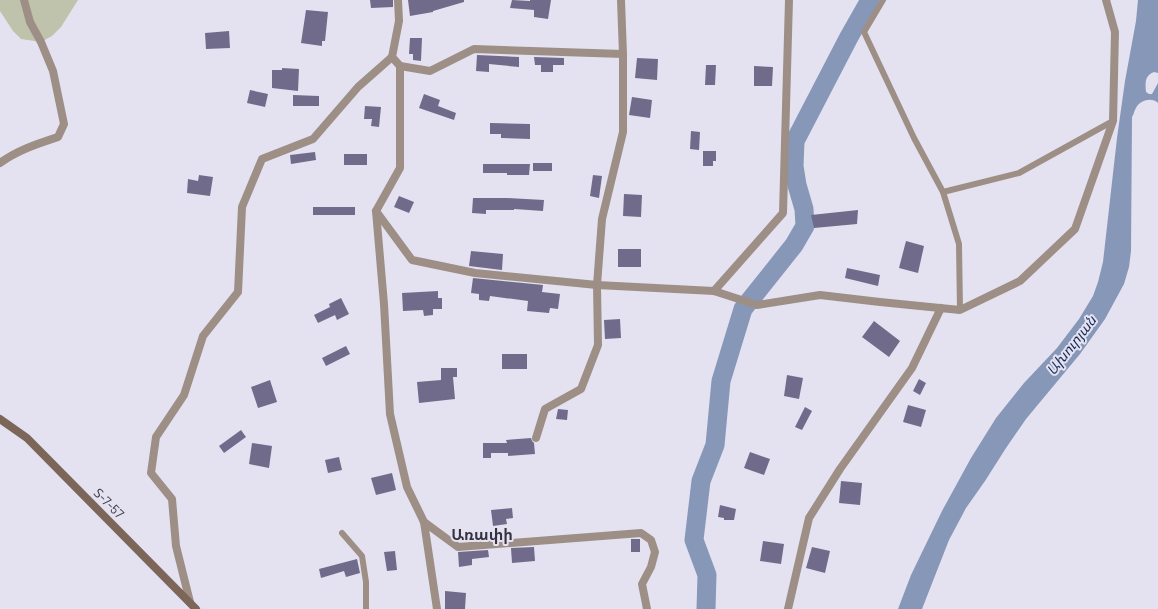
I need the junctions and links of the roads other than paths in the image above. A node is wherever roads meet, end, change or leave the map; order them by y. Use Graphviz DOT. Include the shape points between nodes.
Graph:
graph roads {
  1 [pos="24,0"];
  2 [pos="398,0"];
  3 [pos="621,0"];
  4 [pos="789,0"];
  5 [pos="883,0"];
  6 [pos="1106,0"];
  7 [pos="623,54"];
  8 [pos="392,57"];
  9 [pos="400,66"];
  10 [pos="1113,121"];
  11 [pos="0,163"];
  12 [pos="943,192"];
  13 [pos="376,210"];
  14 [pos="597,285"];
  15 [pos="714,291"];
  16 [pos="941,308"];
  17 [pos="960,310"];
  18 [pos="0,419"];
  19 [pos="536,438"];
  20 [pos="424,522"];
  21 [pos="342,533"];
  22 [pos="190,602"];
  23 [pos="196,609"];
  24 [pos="366,609"];
  25 [pos="437,609"];
  26 [pos="647,609"];
  27 [pos="788,609"];
  1 -- 11 [label="street" via="30,22 53,71 64,124 58,137 10,155"];
  2 -- 8 [label="street" via="399,21"];
  3 -- 7 [label="street"];
  4 -- 15 [label="street" via="783,213"];
  5 -- 12 [label="lane" via="864,32 914,138"];
  6 -- 10 [label="street" via="1115,32"];
  7 -- 9 [label="street" via="474,49 430,71"];
  7 -- 14 [label="street" via="623,132 602,219"];
  8 -- 9 [label="street"];
  8 -- 22 [label="street" via="358,86 313,139 262,159 242,207 238,292 203,336 184,395 156,436 151,473 172,498 176,546"];
  9 -- 13 [label="street" via="400,168"];
  10 -- 12 [label="lane" via="1019,173"];
  10 -- 17 [label="street" via="1075,229 1020,281"];
  12 -- 17 [label="lane" via="959,244"];
  13 -- 14 [label="street" via="412,260 475,273"];
  13 -- 20 [label="street" via="390,414 407,487"];
  14 -- 15 [label="street"];
  14 -- 19 [label="street" via="598,345 581,389 545,409"];
  15 -- 16 [label="street" via="757,305 820,295"];
  16 -- 17 [label="street"];
  16 -- 27 [label="street" via="912,368 840,469 809,518"];
  18 -- 22 [label="street, Տ-7-57 / Տ-7-57" via="27,438"];
  20 -- 25 [label="street"];
  20 -- 26 [label="street" via="458,546 641,533 651,540 656,552 642,584"];
  21 -- 24 [label="lane" via="362,556 366,582"];
  22 -- 23 [label="street, Տ-7-57 / Տ-7-57"];
}
